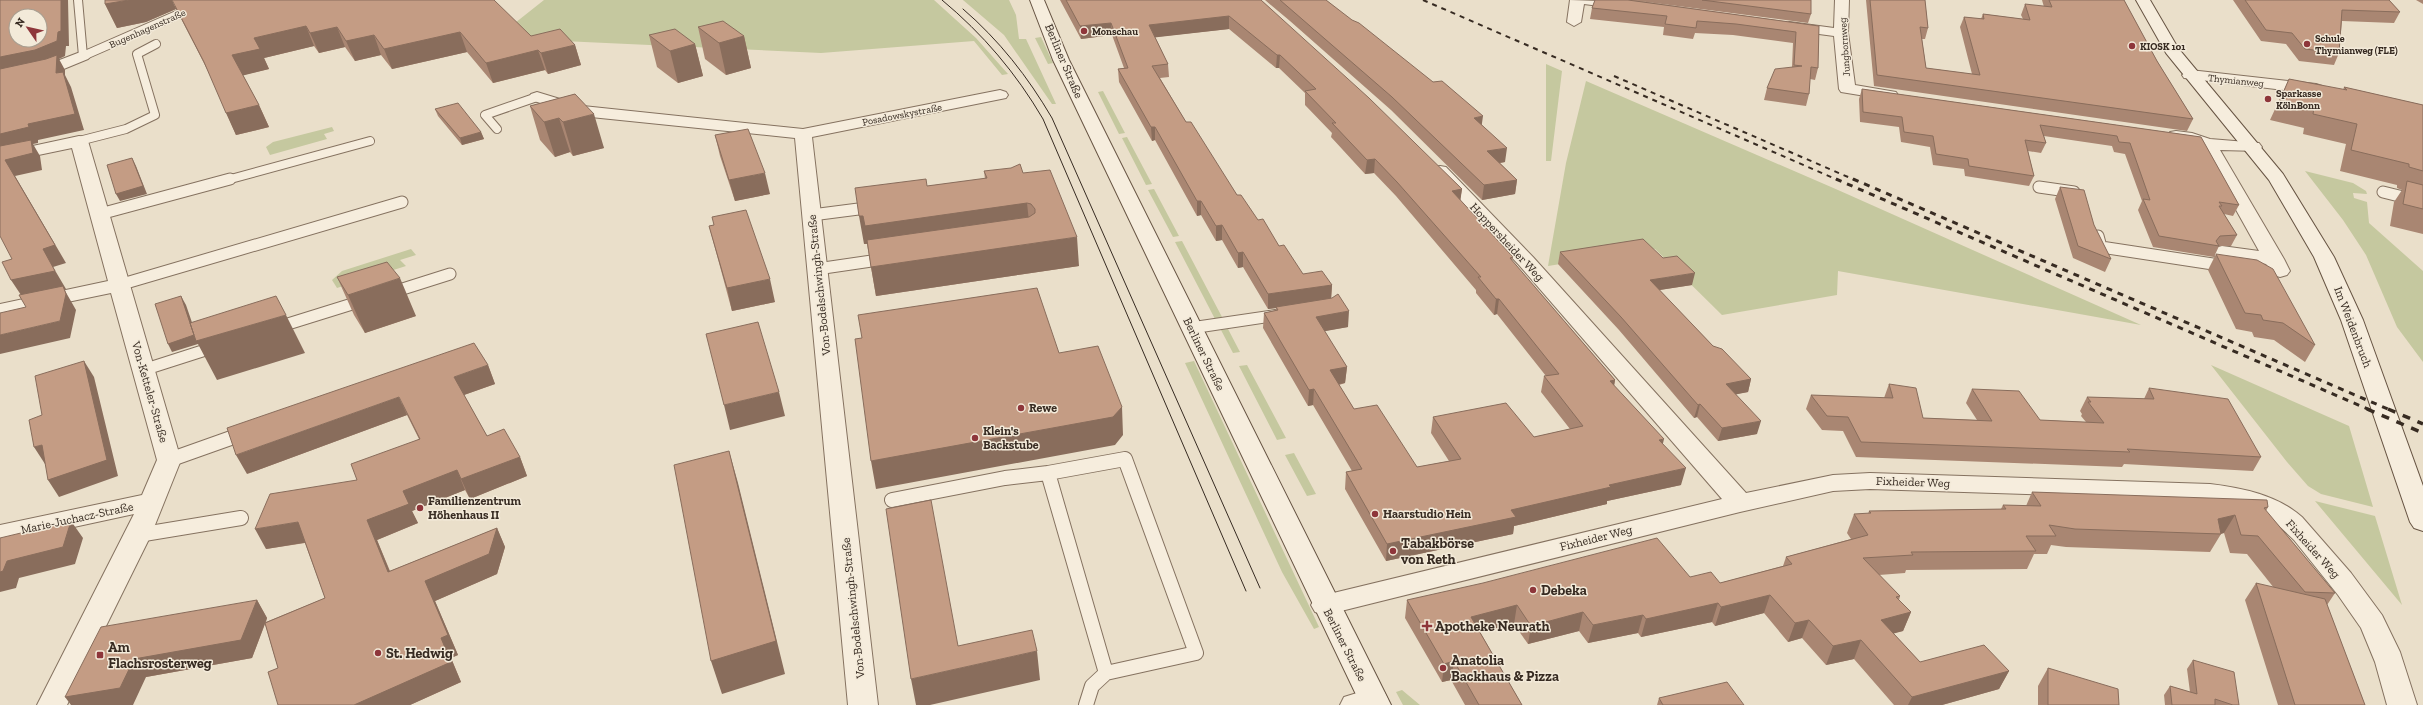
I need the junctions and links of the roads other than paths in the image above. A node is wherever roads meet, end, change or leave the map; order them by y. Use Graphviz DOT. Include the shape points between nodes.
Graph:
graph roads {
  1 [pos="78,0"];
  2 [pos="211,0"];
  3 [pos="1037,0"];
  4 [pos="1577,0"];
  5 [pos="1583,0"];
  6 [pos="1842,0"];
  7 [pos="2143,0"];
  8 [pos="1638,7"];
  9 [pos="1574,22"];
  10 [pos="1778,25"];
  11 [pos="1841,33"];
  12 [pos="156,44"];
  13 [pos="83,56"];
  14 [pos="2190,75"];
  15 [pos="0,80"];
  16 [pos="2330,90"];
  17 [pos="1000,95"];
  18 [pos="537,96"];
  19 [pos="1902,97"];
  20 [pos="497,129"];
  21 [pos="803,134"];
  22 [pos="2160,134"];
  23 [pos="79,141"];
  24 [pos="370,141"];
  25 [pos="2208,144"];
  26 [pos="2253,147"];
  27 [pos="0,158"];
  28 [pos="1430,160"];
  29 [pos="2039,188"];
  30 [pos="2383,192"];
  31 [pos="2085,200"];
  32 [pos="402,202"];
  33 [pos="2423,202"];
  34 [pos="881,206"];
  35 [pos="100,214"];
  36 [pos="812,215"];
  37 [pos="2094,227"];
  38 [pos="2222,252"];
  39 [pos="896,257"];
  40 [pos="2239,268"];
  41 [pos="817,269"];
  42 [pos="450,274"];
  43 [pos="119,285"];
  44 [pos="0,310"];
  45 [pos="1291,313"];
  46 [pos="1191,328"];
  47 [pos="263,332"];
  48 [pos="233,342"];
  49 [pos="143,370"];
  50 [pos="259,428"];
  51 [pos="169,460"];
  52 [pos="1048,473"];
  53 [pos="892,500"];
  54 [pos="153,502"];
  55 [pos="1740,503"];
  56 [pos="242,518"];
  57 [pos="2423,522"];
  58 [pos="0,534"];
  59 [pos="138,535"];
  60 [pos="1326,605"];
  61 [pos="1106,673"];
  62 [pos="1368,703"];
  63 [pos="52,705"];
  64 [pos="863,705"];
  65 [pos="1086,705"];
  66 [pos="2402,705"];
  1 -- 13 [label="lane"];
  2 -- 13 [label="lane, Bugenhagenstraße"];
  3 -- 46 [label="street, Berliner Straße" via="1061,60"];
  4 -- 9 [label="street"];
  5 -- 8 [label="street"];
  6 -- 11 [label="street, Jungbornweg"];
  7 -- 14 [label="street, Im Weidenbruch" via="2171,50"];
  10 -- 11 [label="street"];
  11 -- 19 [label="street, Jungbornweg" via="1847,89"];
  12 -- 23 [label="lane" via="137,54 155,115 126,130"];
  13 -- 15 [label="street, Bugenhagenstraße" via="48,70"];
  14 -- 16 [label="street, Thymianweg"];
  14 -- 26 [label="street, Im Weidenbruch"];
  17 -- 21 [label="street, Posadowskystraße"];
  18 -- 20 [label="lane" via="485,115"];
  18 -- 21 [label="street" via="581,111"];
  21 -- 36 [label="street, Von-Bodelschwingh-Straße"];
  22 -- 25 [label="street" via="2192,138"];
  23 -- 27 [label="street"];
  23 -- 35 [label="street, Von-Ketteler-Straße"];
  24 -- 35 [label="lane"];
  25 -- 26 [label="street"];
  25 -- 38 [label="street" via="2274,267"];
  26 -- 57 [label="street, Im Weidenbruch" via="2277,178 2324,256 2352,320"];
  28 -- 55 [label="street, Hoppersheider Weg" via="1526,261"];
  29 -- 31 [label="lane" via="2083,193"];
  30 -- 33 [label="lane"];
  32 -- 43 [label="lane"];
  34 -- 36 [label="lane"];
  35 -- 43 [label="street, Von-Ketteler-Straße"];
  36 -- 41 [label="street, Von-Bodelschwingh-Straße"];
  37 -- 40 [label="lane" via="2101,247"];
  39 -- 41 [label="lane"];
  41 -- 64 [label="street, Von-Bodelschwingh-Straße"];
  42 -- 47 [label="lane"];
  43 -- 44 [label="street"];
  43 -- 49 [label="street, Von-Ketteler-Straße"];
  45 -- 46 [label="lane"];
  46 -- 60 [label="street, Berliner Straße"];
  48 -- 49 [label="lane"];
  49 -- 51 [label="street, Von-Ketteler-Straße"];
  50 -- 51 [label="lane"];
  51 -- 54 [label="street, Von-Ketteler-Straße"];
  52 -- 53 [label="lane" via="1005,478"];
  52 -- 61 [label="lane"];
  52 -- 61 [label="lane" via="1125,459 1196,653"];
  54 -- 58 [label="street, Marie-Juchacz-Straße"];
  54 -- 59 [label="street, Von-Ketteler-Straße"];
  55 -- 60 [label="street, Fixheider Weg"];
  55 -- 66 [label="street, Fixheider Weg" via="1834,483 1870,481 2210,492 2234,495 2261,503 2282,515 2300,530 2372,622 2391,665"];
  56 -- 59 [label="lane"];
  59 -- 63 [label="street, Von-Ketteler-Straße"];
  60 -- 62 [label="street, Berliner Straße"];
  61 -- 65 [label="lane" via="1094,682 1087,694"];
}
